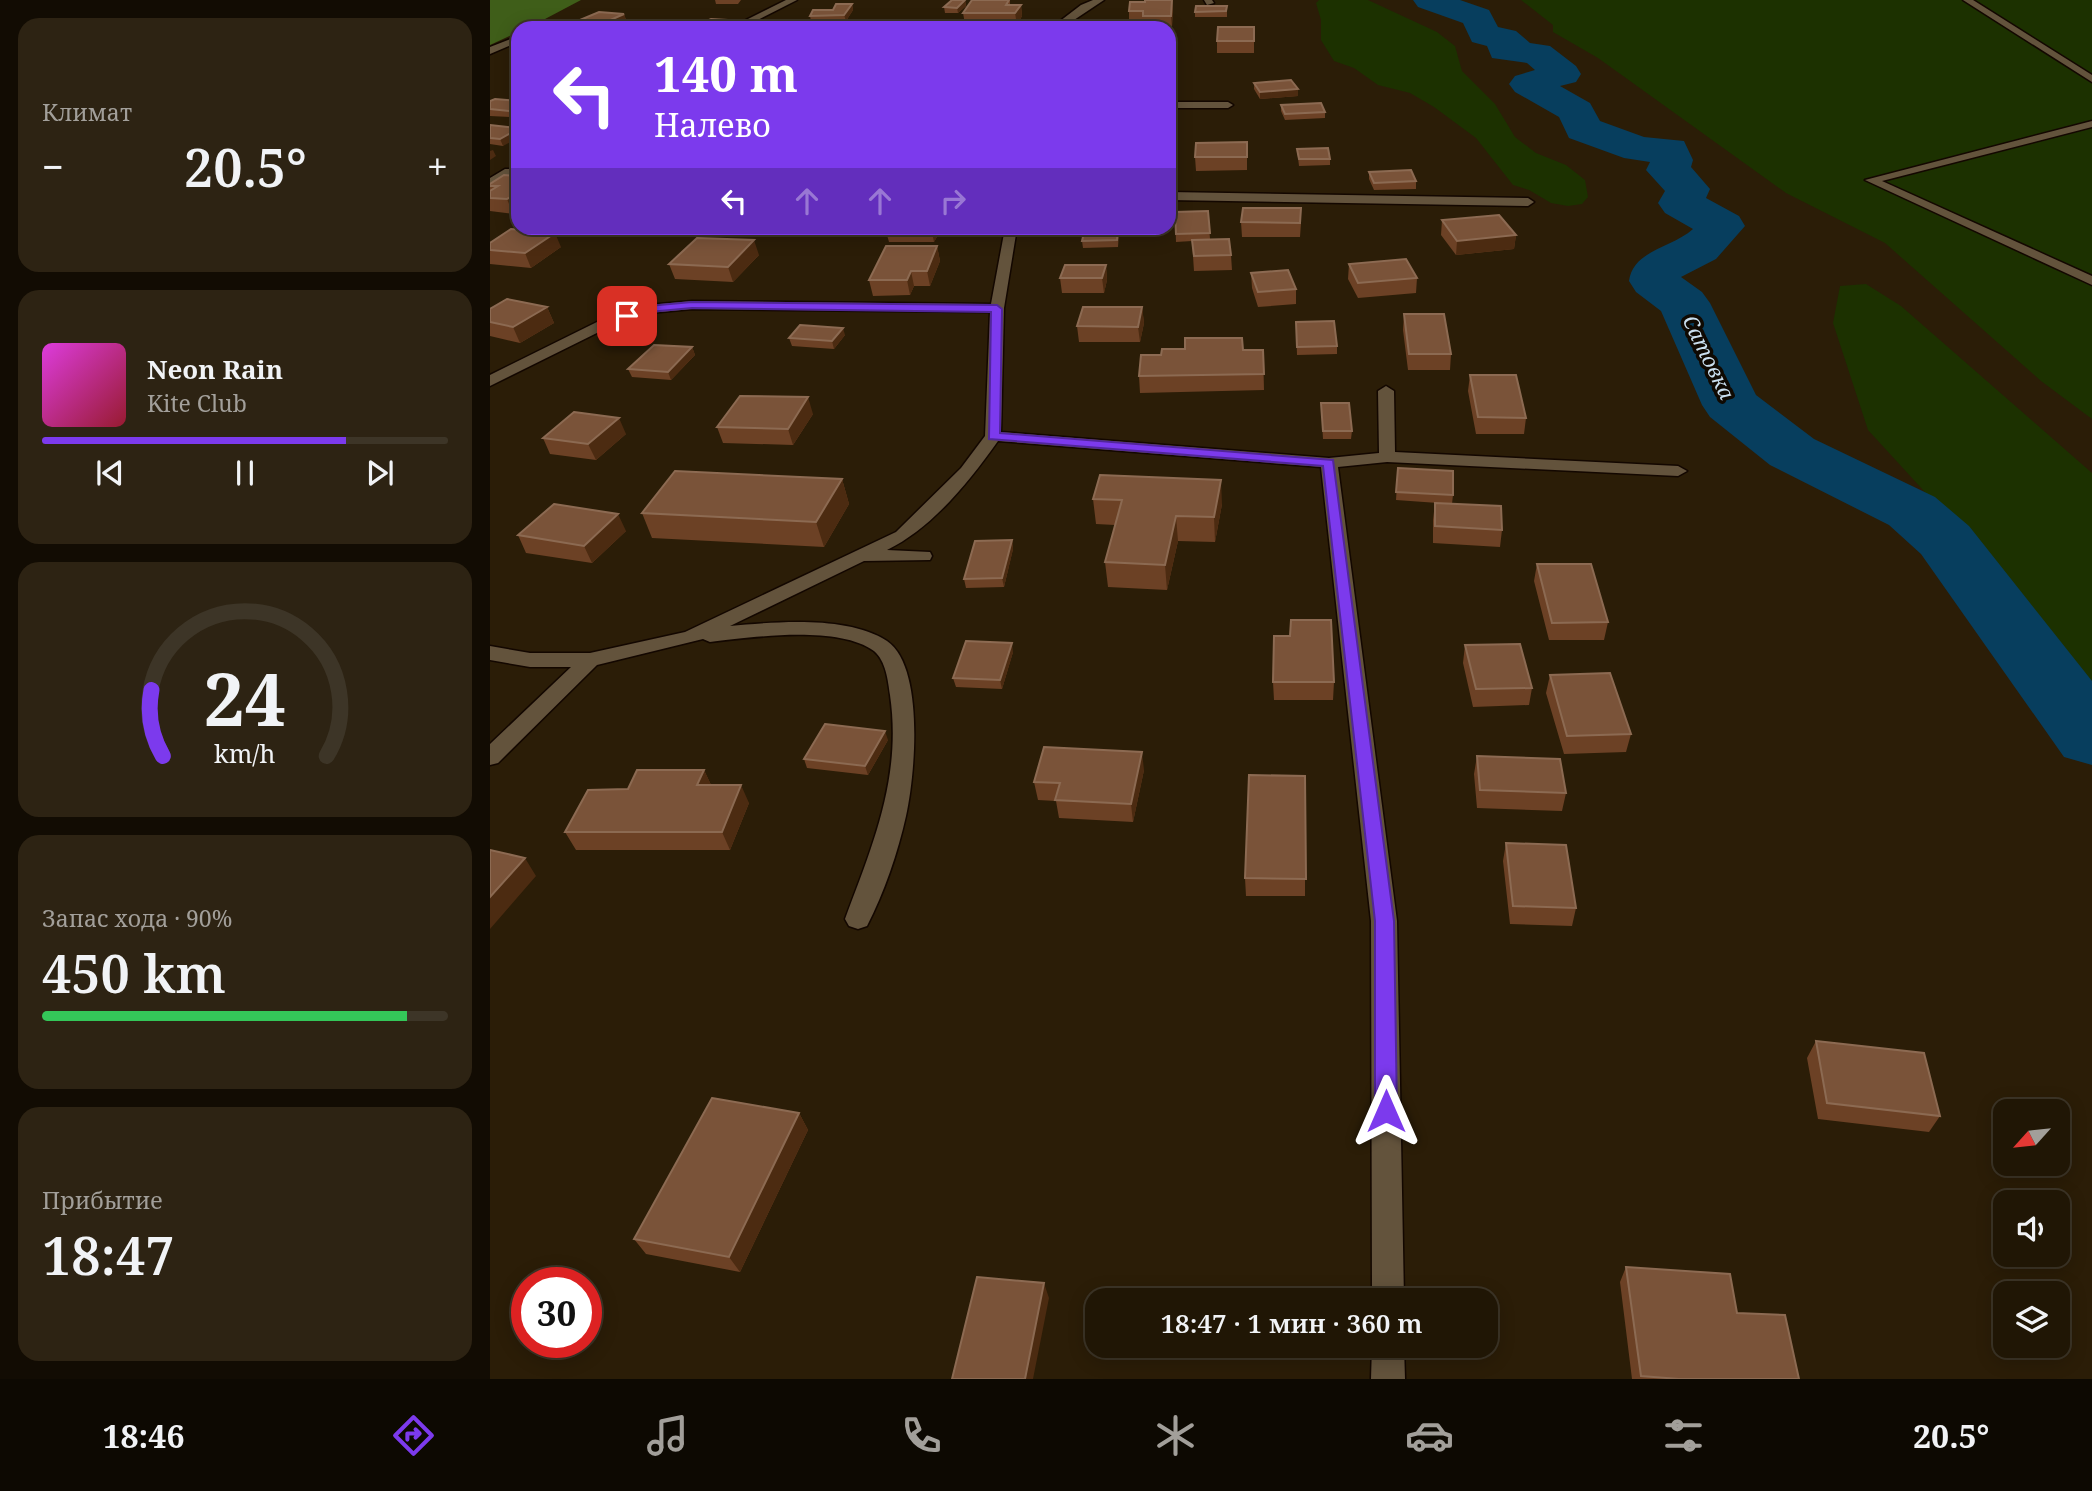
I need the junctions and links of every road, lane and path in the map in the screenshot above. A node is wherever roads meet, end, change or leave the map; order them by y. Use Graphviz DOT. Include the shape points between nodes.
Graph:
graph roads {
  1 [pos="793,0"];
  2 [pos="1100,0"];
  3 [pos="1967,0"];
  4 [pos="1082,1"];
  5 [pos="750,21"];
  6 [pos="1065,21"];
  7 [pos="511,41"];
  8 [pos="490,51"];
  9 [pos="2092,79"];
  10 [pos="1228,105"];
  11 [pos="1176,106"];
  12 [pos="2092,124"];
  13 [pos="511,173"];
  14 [pos="490,183"];
  15 [pos="1176,196"];
  16 [pos="1528,202"];
  17 [pos="1010,235"];
  18 [pos="2092,281"];
  19 [pos="997,309"];
  20 [pos="490,380"];
  21 [pos="1386,390"];
  22 [pos="993,436"];
  23 [pos="1387,457"];
  24 [pos="1329,463"];
  25 [pos="1678,471"];
  26 [pos="862,555"];
  27 [pos="923,556"];
  28 [pos="691,637"];
  29 [pos="490,653"];
  30 [pos="590,660"];
  31 [pos="490,757"];
  32 [pos="858,919"];
  33 [pos="1388,1288"];
  34 [pos="1388,1358"];
  35 [pos="1388,1379"];
  1 -- 5 [label="street"];
  2 -- 4 [label="street"];
  2 -- 6 [label="street"];
  3 -- 9 [label="street"];
  7 -- 8 [label="street"];
  10 -- 11 [label="street"];
  12 -- 18 [label="street" via="1871,180"];
  13 -- 14 [label="street"];
  15 -- 16 [label="street"];
  17 -- 19 [label="street"];
  19 -- 20 [label="street" via="692,305 648,309 606,323"];
  19 -- 22 [label="street"];
  21 -- 23 [label="street"];
  22 -- 24 [label="street"];
  22 -- 26 [label="street" via="967,472 902,536"];
  23 -- 24 [label="street"];
  23 -- 25 [label="street"];
  24 -- 33 [label="street" via="1384,921"];
  26 -- 27 [label="street"];
  26 -- 28 [label="street"];
  28 -- 30 [label="street"];
  28 -- 32 [label="street" via="811,630 857,635 883,648 894,664 902,699 902,751 894,816"];
  29 -- 30 [label="street" via="530,660"];
  30 -- 31 [label="street"];
  34 -- 35 [label="street"];
}
